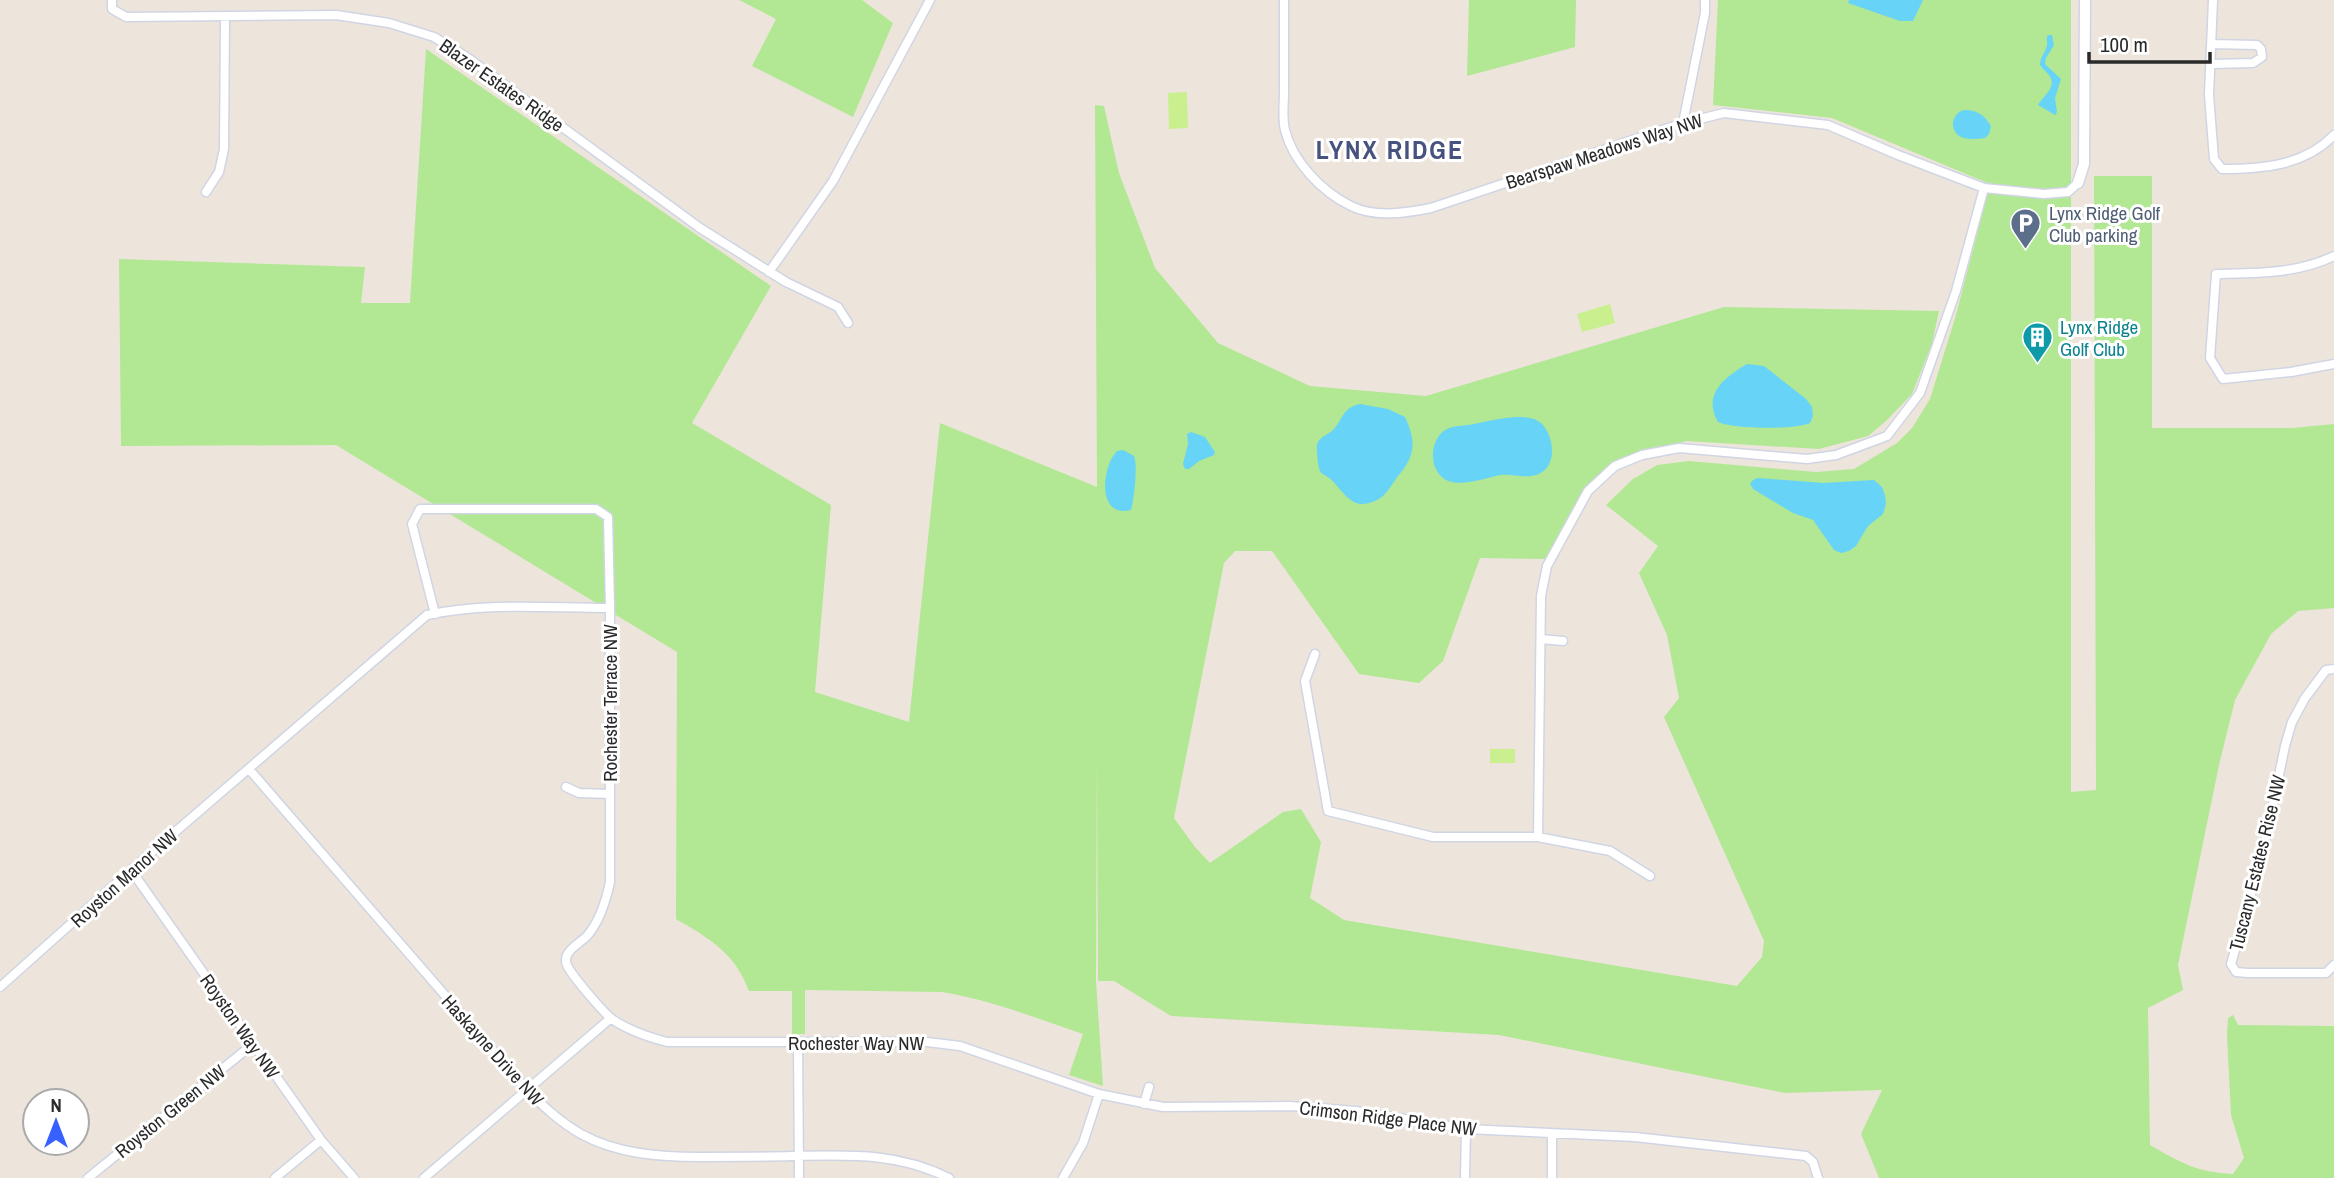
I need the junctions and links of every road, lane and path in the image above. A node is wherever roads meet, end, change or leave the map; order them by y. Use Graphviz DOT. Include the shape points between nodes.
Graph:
graph roads {
  1 [pos="930,0"];
  2 [pos="1284,0"];
  3 [pos="1704,0"];
  4 [pos="2085,0"];
  5 [pos="2213,0"];
  6 [pos="112,5"];
  7 [pos="225,18"];
  8 [pos="2212,44"];
  9 [pos="2211,64"];
  10 [pos="1683,123"];
  11 [pos="2334,135"];
  12 [pos="2078,183"];
  13 [pos="1984,188"];
  14 [pos="206,192"];
  15 [pos="2334,256"];
  16 [pos="769,272"];
  17 [pos="848,323"];
  18 [pos="2334,363"];
  19 [pos="610,608"];
  20 [pos="435,614"];
  21 [pos="1541,639"];
  22 [pos="1563,641"];
  23 [pos="1315,654"];
  24 [pos="2334,669"];
  25 [pos="249,769"];
  26 [pos="566,787"];
  27 [pos="610,794"];
  28 [pos="1538,838"];
  29 [pos="131,870"];
  30 [pos="1650,876"];
  31 [pos="2334,965"];
  32 [pos="0,987"];
  33 [pos="611,1018"];
  34 [pos="798,1042"];
  35 [pos="253,1044"];
  36 [pos="1149,1087"];
  37 [pos="527,1090"];
  38 [pos="1099,1094"];
  39 [pos="1144,1104"];
  40 [pos="1466,1129"];
  41 [pos="1552,1134"];
  42 [pos="321,1140"];
  43 [pos="799,1156"];
  44 [pos="88,1178"];
  45 [pos="275,1178"];
  46 [pos="354,1178"];
  47 [pos="424,1178"];
  48 [pos="799,1178"];
  49 [pos="949,1178"];
  50 [pos="1063,1178"];
  51 [pos="1465,1178"];
  52 [pos="1552,1178"];
  53 [pos="1818,1178"];
  1 -- 16 [label="street" via="833,181"];
  2 -- 10 [label="street, Bearspaw Meadows Way NW" via="1285,128 1294,153 1311,176 1352,207 1382,213 1430,208"];
  3 -- 10 [label="street"];
  4 -- 12 [label="street" via="2084,164"];
  5 -- 8 [label="street"];
  6 -- 7 [label="street, Blazer Estates Ridge" via="126,17"];
  7 -- 14 [label="street" via="224,149 219,172"];
  7 -- 16 [label="street, Blazer Estates Ridge" via="336,15 389,23 434,37 700,228"];
  8 -- 9 [label="street"];
  8 -- 9 [label="street" via="2256,46 2262,49 2262,57 2253,63"];
  9 -- 11 [label="street" via="2214,159 2222,169 2277,166 2316,150"];
  10 -- 13 [label="street, Bearspaw Meadows Way NW" via="1724,113 1828,125"];
  12 -- 13 [label="street, Bearspaw Meadows Way NW" via="2068,192 2044,194"];
  13 -- 21 [label="street" via="1956,291 1920,393 1887,436 1836,455 1807,459 1679,448 1615,466 1588,491 1547,566 1541,596"];
  15 -- 18 [label="street" via="2316,265 2276,272 2216,274 2210,358 2223,379"];
  16 -- 17 [label="street, Blazer Estates Ridge" via="838,307"];
  19 -- 20 [label="street, Rochester Terrace NW" via="486,607"];
  19 -- 20 [label="street" via="608,517 596,509 420,509 412,524"];
  19 -- 27 [label="street, Rochester Terrace NW"];
  20 -- 25 [label="street, Rochester Terrace NW" via="409,629"];
  21 -- 22 [label="street"];
  21 -- 28 [label="street"];
  23 -- 28 [label="street" via="1305,681 1328,811 1433,837"];
  24 -- 31 [label="street, Tuscany Estates Rise NW" via="2326,670 2292,722 2263,852 2231,964 2236,972 2248,973 2326,973"];
  25 -- 29 [label="street, Royston Manor NW"];
  25 -- 37 [label="street, Haskayne Drive NW"];
  26 -- 27 [label="street" via="579,793"];
  27 -- 33 [label="street, Rochester Terrace NW" via="607,900 588,935 566,958 567,966"];
  28 -- 30 [label="street" via="1609,851"];
  29 -- 32 [label="street, Royston Manor NW"];
  29 -- 35 [label="street, Royston Way NW"];
  33 -- 34 [label="street, Rochester Way NW" via="636,1033 667,1042"];
  33 -- 37 [label="street"];
  34 -- 38 [label="street, Rochester Way NW" via="960,1046"];
  34 -- 43 [label="street"];
  35 -- 42 [label="street, Royston Way NW"];
  35 -- 44 [label="street, Royston Green NW"];
  36 -- 39 [label="street"];
  37 -- 43 [label="street, Haskayne Drive NW" via="554,1117 583,1135 642,1154"];
  37 -- 47 [label="street"];
  38 -- 39 [label="street, Crimson Ridge Place NW"];
  38 -- 50 [label="street" via="1083,1143"];
  39 -- 40 [label="street, Crimson Ridge Place NW" via="1356,1111"];
  40 -- 41 [label="street, Crimson Ridge Place NW"];
  40 -- 51 [label="street"];
  41 -- 52 [label="street"];
  41 -- 53 [label="street, Crimson Ridge Place NW" via="1648,1138 1800,1155 1811,1159"];
  42 -- 45 [label="street"];
  42 -- 46 [label="street, Royston Way NW"];
  43 -- 48 [label="street"];
  43 -- 49 [label="street, Haskayne Drive NW" via="893,1158"];
}
